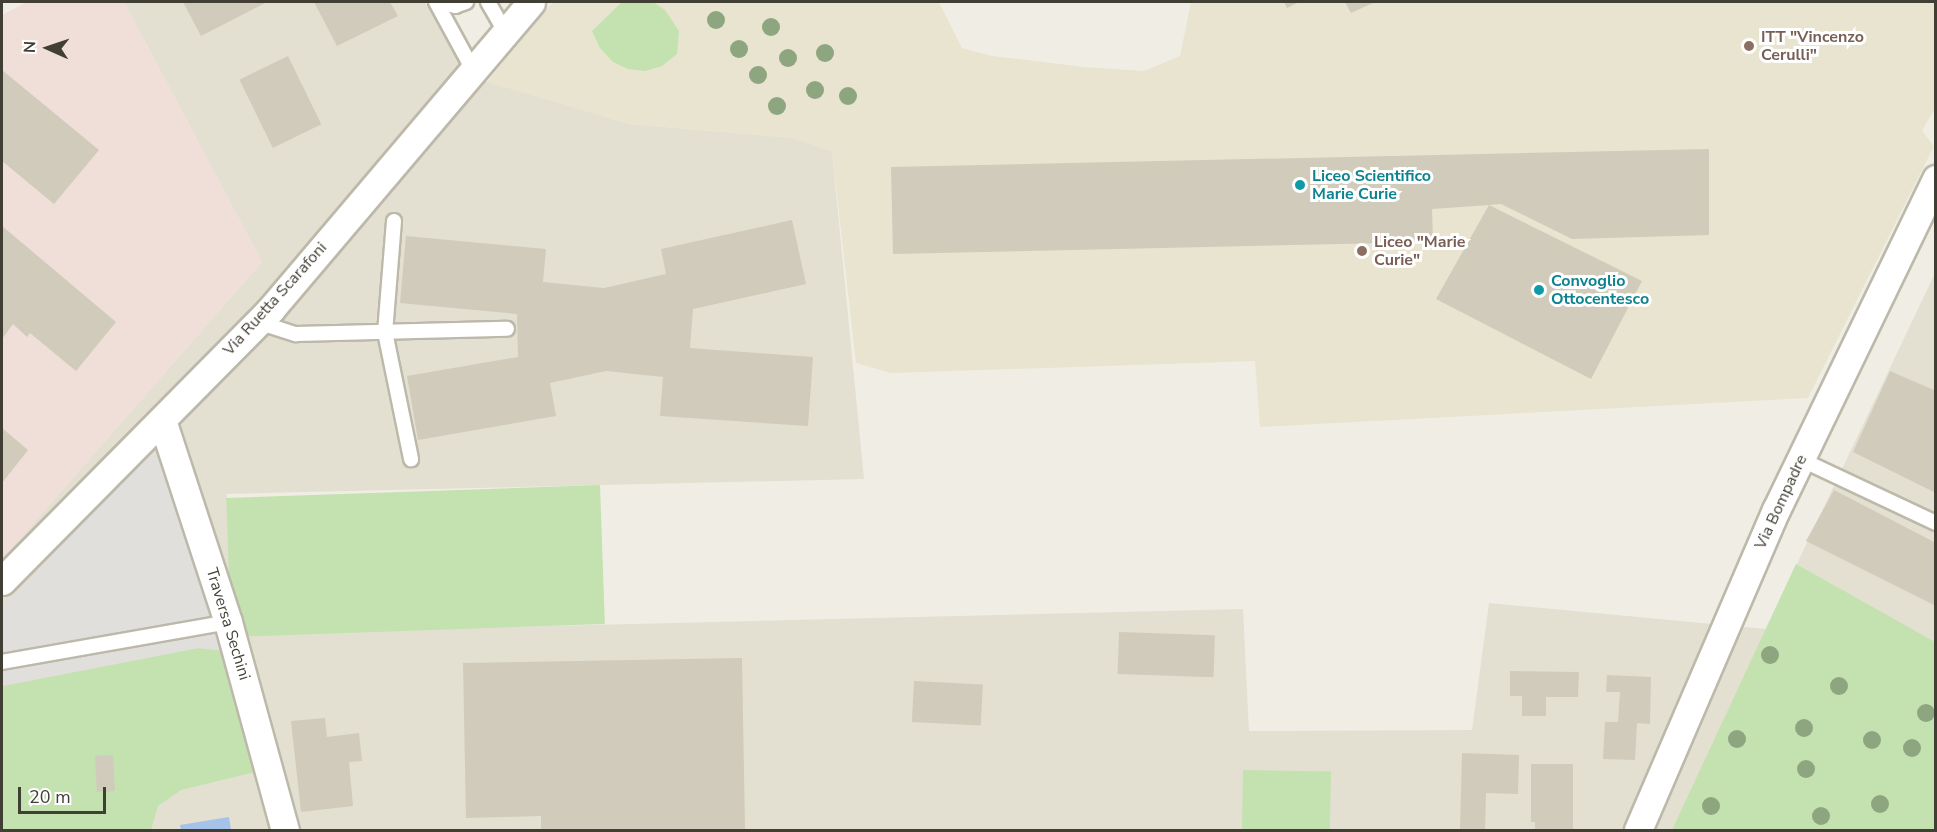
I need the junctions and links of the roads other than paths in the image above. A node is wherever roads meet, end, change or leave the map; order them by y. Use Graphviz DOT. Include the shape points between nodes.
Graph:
graph roads {
  1 [pos="436,2"];
  2 [pos="442,2"];
  3 [pos="466,2"];
  4 [pos="488,2"];
  5 [pos="531,2"];
  6 [pos="505,32"];
  7 [pos="471,68"];
  8 [pos="1935,179"];
  9 [pos="394,221"];
  10 [pos="258,322"];
  11 [pos="507,329"];
  12 [pos="385,332"];
  13 [pos="162,420"];
  14 [pos="411,459"];
  15 [pos="1800,459"];
  16 [pos="1935,523"];
  17 [pos="2,581"];
  18 [pos="228,622"];
  19 [pos="2,662"];
  20 [pos="285,831"];
  21 [pos="1638,831"];
  1 -- 7 [label="lane"];
  2 -- 3 [label="lane" via="455,6"];
  4 -- 6 [label="lane"];
  5 -- 6 [label="street, Via Ruetta Scarafoni"];
  6 -- 7 [label="street, Via Ruetta Scarafoni"];
  7 -- 10 [label="street, Via Ruetta Scarafoni"];
  8 -- 15 [label="street, Via Bompadre"];
  9 -- 12 [label="lane"];
  10 -- 12 [label="lane" via="296,334"];
  10 -- 13 [label="street, Via Ruetta Scarafoni"];
  11 -- 12 [label="lane"];
  12 -- 14 [label="lane"];
  13 -- 17 [label="street, Via Ruetta Scarafoni"];
  13 -- 18 [label="street, Traversa Sechini"];
  15 -- 16 [label="lane"];
  15 -- 21 [label="street, Via Bompadre"];
  18 -- 19 [label="lane"];
  18 -- 20 [label="street, Traversa Sechini"];
}
